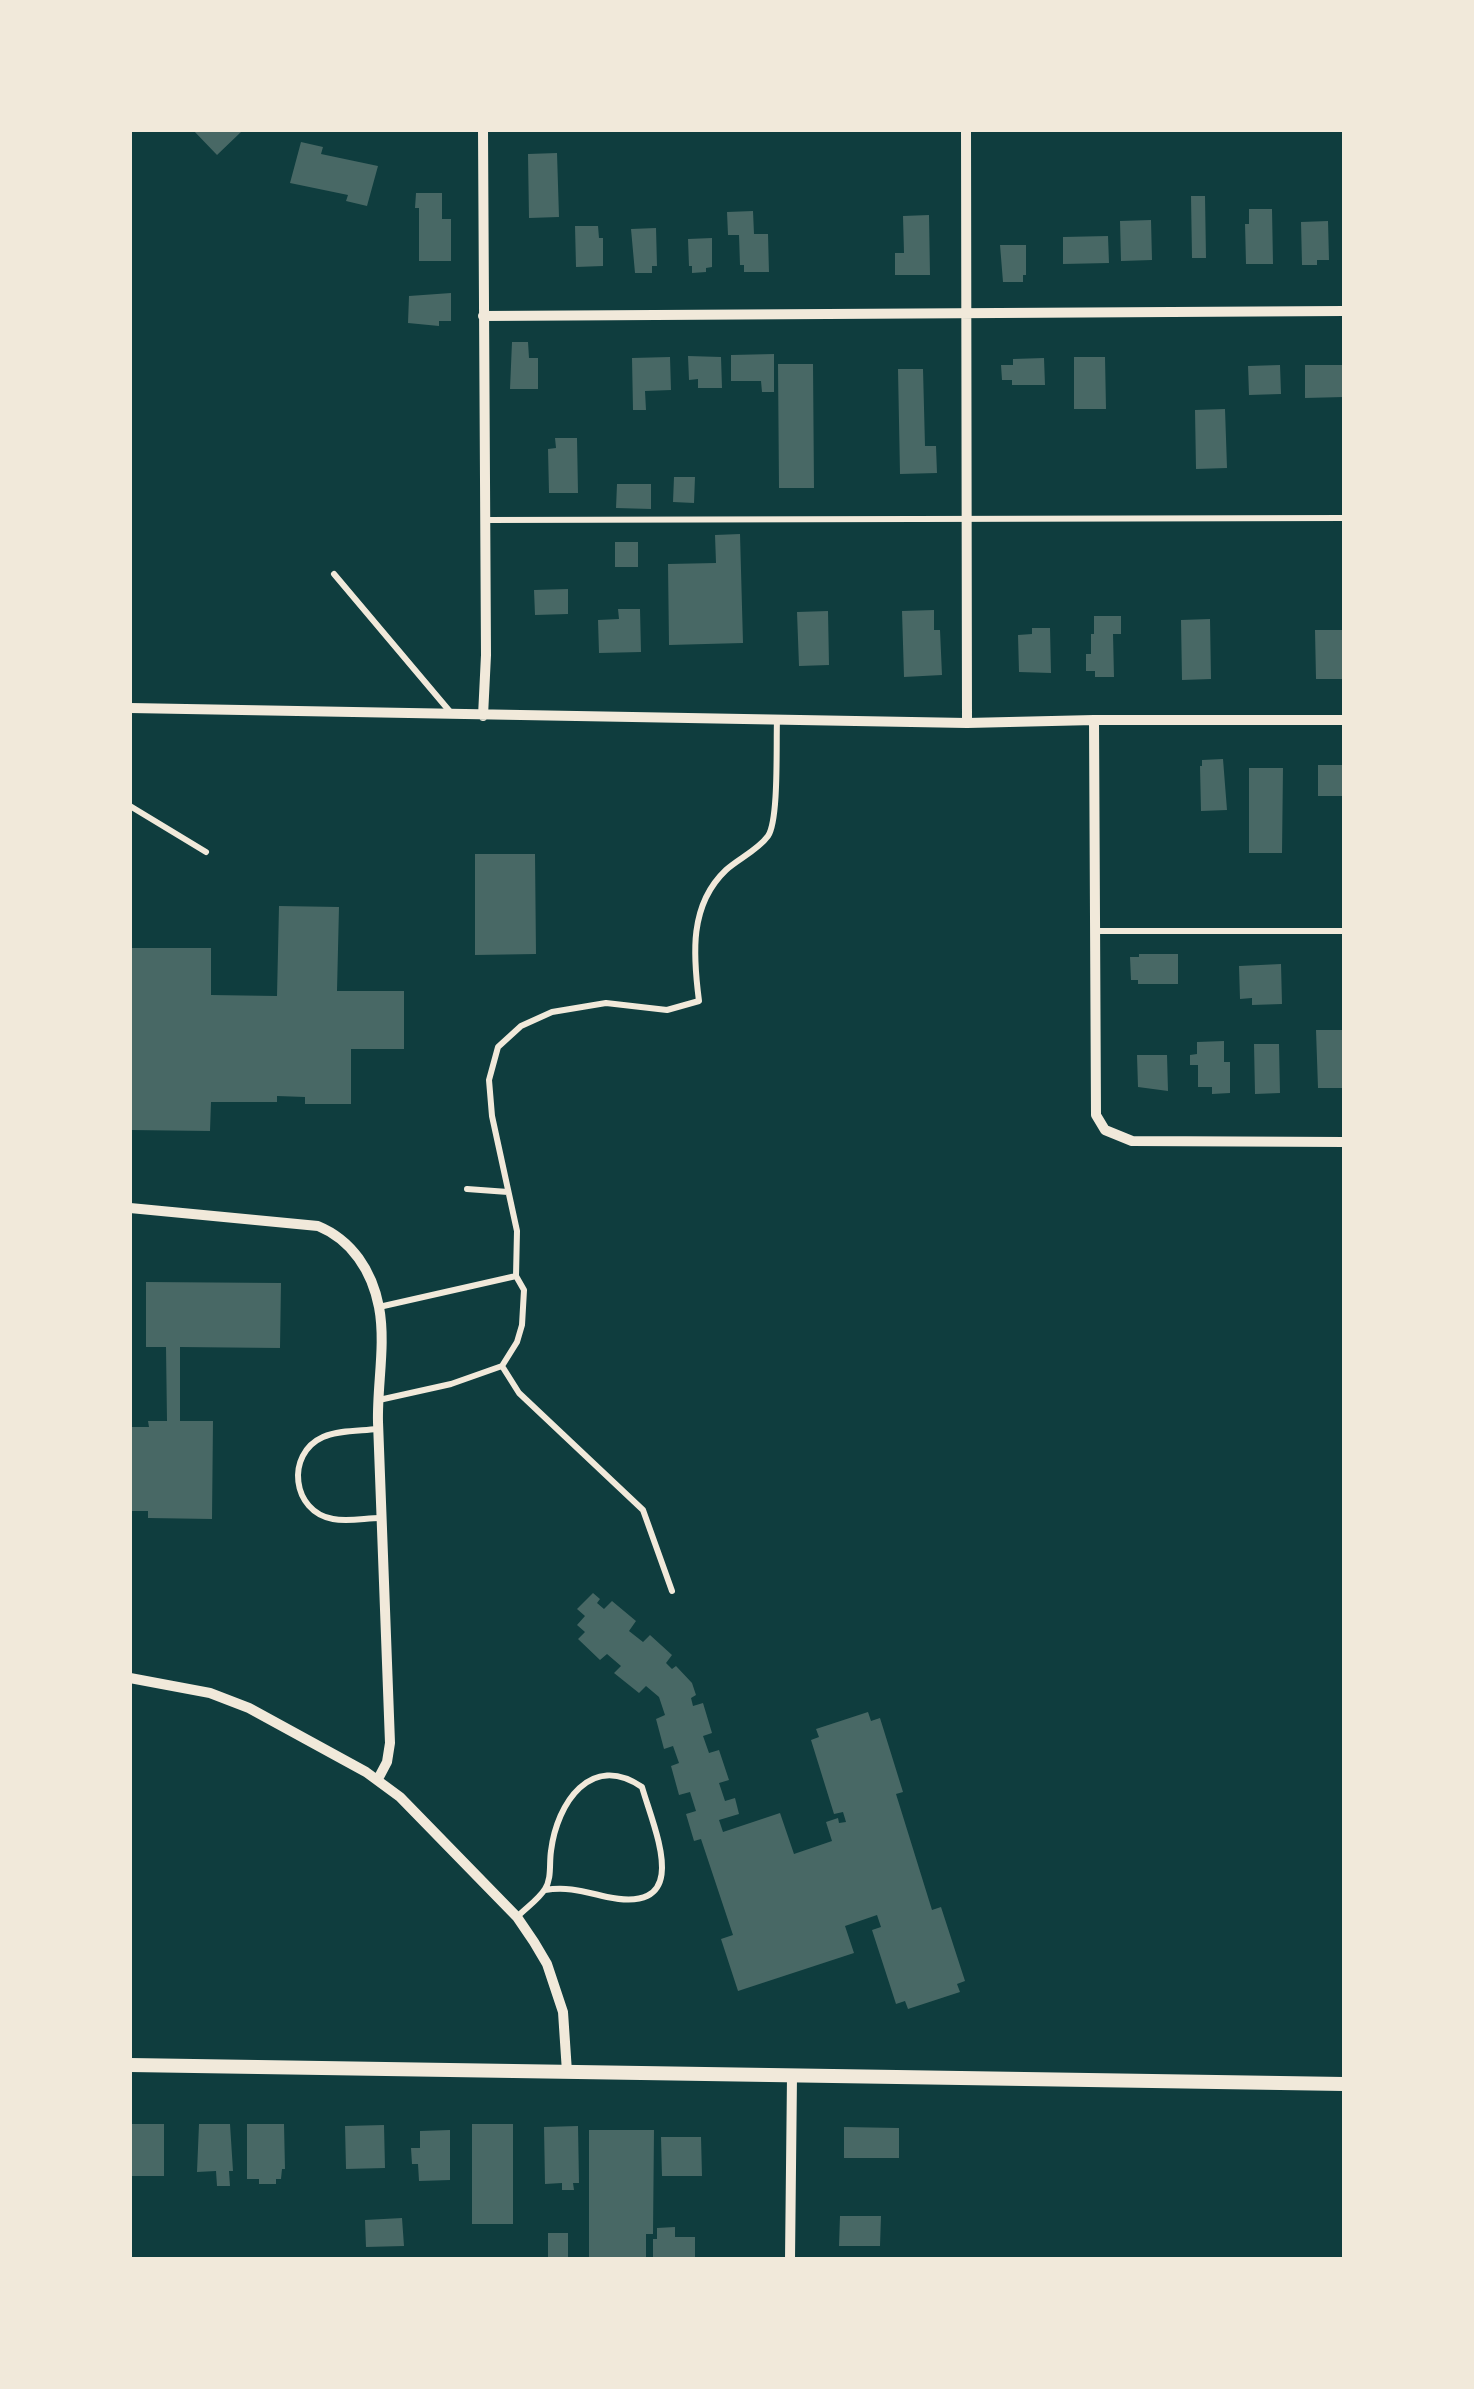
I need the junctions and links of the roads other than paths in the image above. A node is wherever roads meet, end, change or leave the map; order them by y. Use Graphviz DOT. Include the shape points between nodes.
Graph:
graph roads {
  1 [pos="483,130"];
  2 [pos="966,130"];
  3 [pos="1344,311"];
  4 [pos="968,312"];
  5 [pos="483,316"];
  6 [pos="1344,518"];
  7 [pos="967,519"];
  8 [pos="485,520"];
  9 [pos="334,574"];
  10 [pos="130,708"];
  11 [pos="453,715"];
  12 [pos="483,716"];
  13 [pos="776,720"];
  14 [pos="1094,720"];
  15 [pos="1344,720"];
  16 [pos="967,723"];
  17 [pos="130,806"];
  18 [pos="206,852"];
  19 [pos="1094,931"];
  20 [pos="1344,931"];
  21 [pos="1344,1142"];
  22 [pos="467,1189"];
  23 [pos="508,1192"];
  24 [pos="130,1208"];
  25 [pos="516,1276"];
  26 [pos="379,1307"];
  27 [pos="502,1366"];
  28 [pos="378,1400"];
  29 [pos="378,1429"];
  30 [pos="380,1518"];
  31 [pos="672,1592"];
  32 [pos="130,1678"];
  33 [pos="378,1779"];
  34 [pos="544,1890"];
  35 [pos="517,1916"];
  36 [pos="130,2065"];
  37 [pos="567,2072"];
  38 [pos="792,2076"];
  39 [pos="1344,2084"];
  40 [pos="790,2259"];
  1 -- 5 [label="street"];
  2 -- 4 [label="street"];
  3 -- 4 [label="street"];
  4 -- 5 [label="street"];
  4 -- 7 [label="street"];
  5 -- 8 [label="street"];
  6 -- 7 [label="lane"];
  7 -- 8 [label="lane"];
  7 -- 16 [label="street"];
  8 -- 12 [label="street"];
  9 -- 11 [label="lane"];
  10 -- 11 [label="street"];
  11 -- 12 [label="street"];
  12 -- 13 [label="street"];
  13 -- 16 [label="street"];
  13 -- 23 [label="lane" via="768,835 723,872 695,927 700,1001 667,1010 606,1003 552,1012 498,1047 489,1080"];
  14 -- 15 [label="street"];
  14 -- 16 [label="street"];
  14 -- 19 [label="street"];
  17 -- 18 [label="lane"];
  19 -- 20 [label="lane"];
  19 -- 21 [label="street" via="1093,1106 1106,1130 1132,1141"];
  22 -- 23 [label="lane"];
  23 -- 25 [label="lane" via="517,1231"];
  24 -- 26 [label="street" via="318,1226 352,1249"];
  25 -- 26 [label="lane"];
  25 -- 27 [label="lane" via="524,1290 522,1325"];
  26 -- 28 [label="street"];
  27 -- 28 [label="lane"];
  27 -- 31 [label="lane" via="520,1393 643,1510"];
  28 -- 29 [label="street"];
  29 -- 30 [label="street"];
  29 -- 30 [label="lane" via="314,1442 297,1480 308,1506 333,1520"];
  30 -- 33 [label="street" via="390,1743"];
  32 -- 33 [label="street" via="210,1692 250,1708"];
  33 -- 35 [label="street"];
  34 -- 34 [label="lane" via="562,1887 626,1900 646,1897 662,1882 665,1868 642,1787 607,1773 586,1781 558,1825"];
  34 -- 35 [label="lane"];
  35 -- 37 [label="street" via="557,1988"];
  36 -- 37 [label="street"];
  37 -- 38 [label="street"];
  38 -- 39 [label="street"];
  38 -- 40 [label="street"];
}
